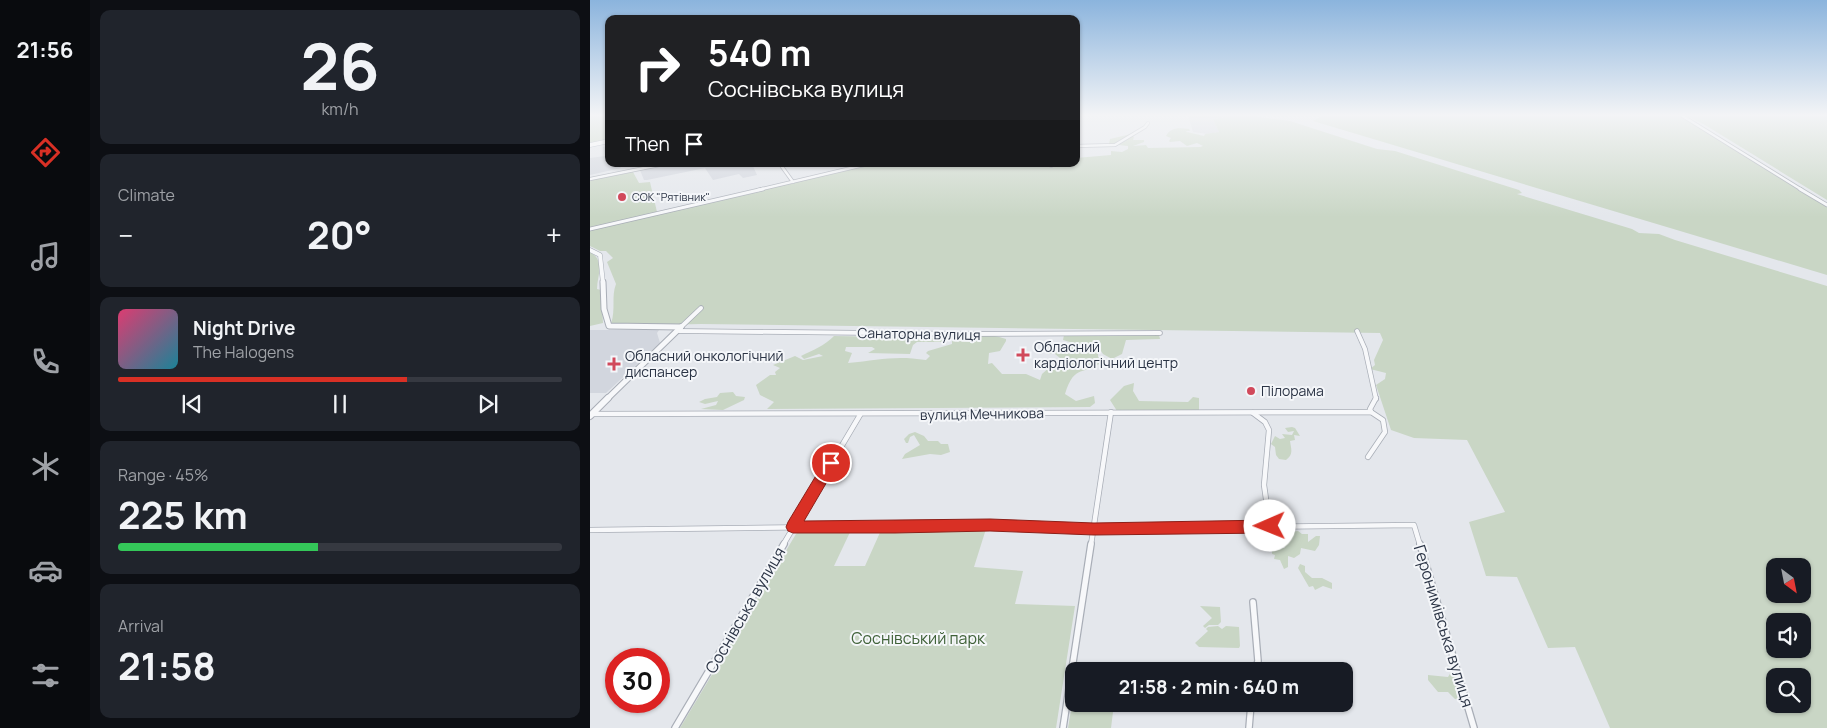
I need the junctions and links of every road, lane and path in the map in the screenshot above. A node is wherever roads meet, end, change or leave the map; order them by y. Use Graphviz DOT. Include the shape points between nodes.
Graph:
graph roads {
  1 [pos="1736,149"];
  2 [pos="649,167"];
  3 [pos="782,167"];
  4 [pos="856,167"];
  5 [pos="590,179"];
  6 [pos="793,182"];
  7 [pos="1827,205"];
  8 [pos="590,229"];
  9 [pos="590,250"];
  10 [pos="701,308"];
  11 [pos="680,329"];
  12 [pos="1357,331"];
  13 [pos="1160,333"];
  14 [pos="1112,412"];
  15 [pos="1252,412"];
  16 [pos="1371,412"];
  17 [pos="591,415"];
  18 [pos="860,415"];
  19 [pos="1368,457"];
  20 [pos="1270,526"];
  21 [pos="793,527"];
  22 [pos="1094,529"];
  23 [pos="590,530"];
  24 [pos="1253,602"];
  25 [pos="1258,662"];
  26 [pos="1250,712"];
  27 [pos="675,728"];
  28 [pos="1062,728"];
  29 [pos="1249,728"];
  30 [pos="1474,728"];
  1 -- 7 [label="street"];
  2 -- 5 [label="street"];
  3 -- 6 [label="street"];
  4 -- 6 [label="street"];
  6 -- 8 [label="street"];
  9 -- 11 [label="street, Санаторна вулиця" via="600,255 603,264 606,316 611,327"];
  10 -- 11 [label="street"];
  11 -- 13 [label="street, Санаторна вулиця" via="969,334"];
  11 -- 17 [label="street"];
  12 -- 16 [label="street" via="1365,349 1375,392 1376,400"];
  14 -- 15 [label="street, вулиця Мечникова"];
  14 -- 18 [label="street, вулиця Мечникова"];
  14 -- 22 [label="street"];
  15 -- 16 [label="street, вулиця Мечникова"];
  15 -- 20 [label="street" via="1265,422 1269,431 1265,506"];
  16 -- 19 [label="street" via="1383,420 1385,432"];
  17 -- 18 [label="street, вулиця Мечникова"];
  18 -- 21 [label="street, Соснівська вулиця"];
  20 -- 22 [label="street"];
  20 -- 30 [label="street, Геронимівська вулиця" via="1414,525"];
  21 -- 22 [label="street" via="990,525"];
  21 -- 23 [label="street"];
  21 -- 27 [label="street, Соснівська вулиця"];
  22 -- 28 [label="street"];
  24 -- 25 [label="street"];
  26 -- 29 [label="street"];
}
